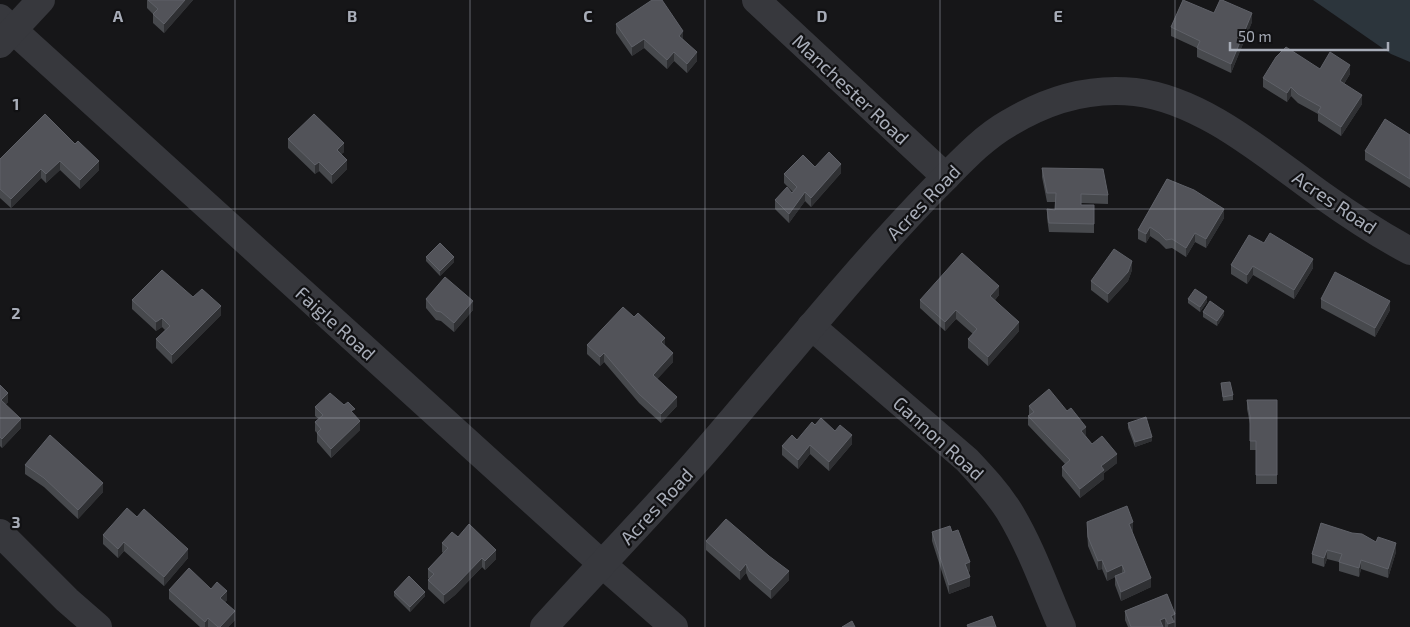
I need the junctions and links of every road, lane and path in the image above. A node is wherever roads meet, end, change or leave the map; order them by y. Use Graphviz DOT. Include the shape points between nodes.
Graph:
graph roads {
  1 [pos="41,0"];
  2 [pos="756,0"];
  3 [pos="4,31"];
  4 [pos="946,177"];
  5 [pos="1410,251"];
  6 [pos="811,326"];
  7 [pos="0,533"];
  8 [pos="602,564"];
  9 [pos="98,627"];
  10 [pos="544,627"];
  11 [pos="674,627"];
  12 [pos="1062,627"];
  1 -- 3 [label="street"];
  2 -- 4 [label="street, Manchester Road"];
  3 -- 8 [label="street, Faigle Road"];
  4 -- 5 [label="street, Acres Road" via="989,136 1047,104 1076,95 1136,92 1201,113 1234,131 1326,198"];
  4 -- 6 [label="street, Acres Road" via="901,222"];
  6 -- 8 [label="street, Acres Road" via="696,462"];
  6 -- 12 [label="street, Gannon Road" via="967,460 987,481 1022,536"];
  7 -- 9 [label="street"];
  8 -- 10 [label="street, Acres Road"];
  8 -- 11 [label="street, Faigle Road"];
}
